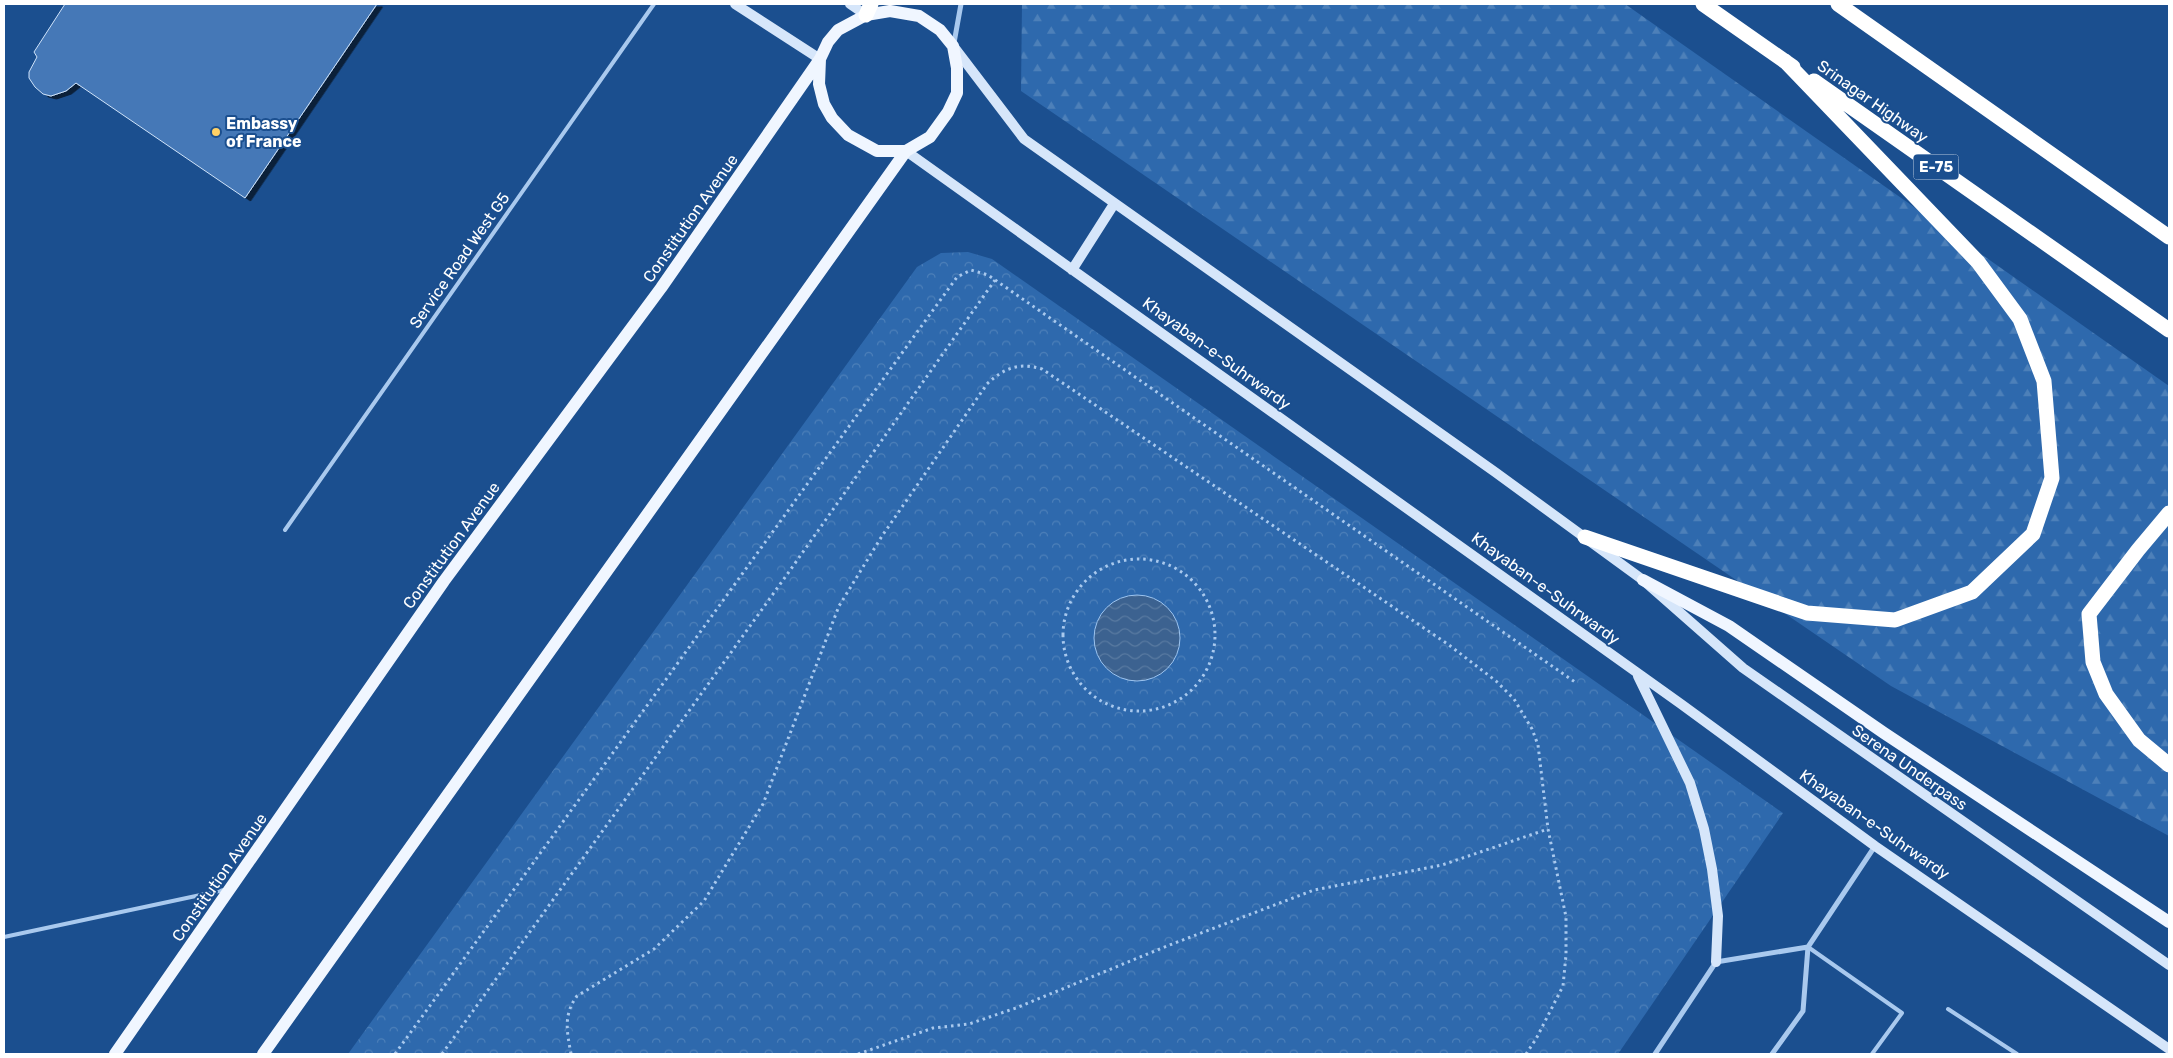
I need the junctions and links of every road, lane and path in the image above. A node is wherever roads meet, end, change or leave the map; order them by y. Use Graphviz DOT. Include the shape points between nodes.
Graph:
graph roads {
  1 [pos="654,4"];
  2 [pos="734,4"];
  3 [pos="850,4"];
  4 [pos="961,4"];
  5 [pos="1703,4"];
  6 [pos="1838,4"];
  7 [pos="892,8"];
  8 [pos="868,9"];
  9 [pos="953,46"];
  10 [pos="820,59"];
  11 [pos="1785,61"];
  12 [pos="906,151"];
  13 [pos="1114,204"];
  14 [pos="2169,237"];
  15 [pos="1072,270"];
  16 [pos="995,280"];
  17 [pos="2169,330"];
  18 [pos="2169,513"];
  19 [pos="285,530"];
  20 [pos="1584,537"];
  21 [pos="1643,580"];
  22 [pos="1636,673"];
  23 [pos="1574,682"];
  24 [pos="1158,710"];
  25 [pos="2169,765"];
  26 [pos="1548,829"];
  27 [pos="1875,846"];
  28 [pos="231,888"];
  29 [pos="2169,922"];
  30 [pos="4,937"];
  31 [pos="1808,947"];
  32 [pos="1716,962"];
  33 [pos="2169,965"];
  34 [pos="1948,1009"];
  35 [pos="2169,1049"];
  36 [pos="115,1054"];
  37 [pos="264,1054"];
  38 [pos="395,1054"];
  39 [pos="442,1054"];
  40 [pos="571,1054"];
  41 [pos="858,1054"];
  42 [pos="1526,1054"];
  43 [pos="1655,1054"];
  44 [pos="1772,1054"];
  45 [pos="1872,1054"];
  46 [pos="2016,1054"];
  1 -- 19 [label="lane, Service Road West G5"];
  2 -- 10 [label="main road"];
  3 -- 8 [label="main road"];
  4 -- 9 [label="street"];
  5 -- 11 [label="highway, Srinagar Highway / E-75"];
  6 -- 14 [label="highway"];
  7 -- 8 [label="main road"];
  7 -- 9 [label="main road" via="919,16 940,30"];
  8 -- 10 [label="main road" via="838,30"];
  9 -- 12 [label="main road" via="957,93 930,137"];
  9 -- 13 [label="main road" via="1024,139"];
  10 -- 12 [label="main road" via="819,84 832,118 848,134 877,151"];
  10 -- 28 [label="main road, Constitution Avenue" via="661,288 444,581"];
  11 -- 17 [label="highway, Srinagar Highway / E-75"];
  11 -- 20 [label="highway" via="1978,262 2020,319 2044,381 2052,478 2033,534 1972,592 1895,620 1807,613"];
  12 -- 15 [label="main road, Khayaban-e-Suhrwardy"];
  12 -- 37 [label="main road"];
  13 -- 15 [label="main road"];
  13 -- 20 [label="main road"];
  15 -- 22 [label="main road, Khayaban-e-Suhrwardy"];
  16 -- 23 [label="path"];
  16 -- 38 [label="path" via="971,270 957,277"];
  16 -- 39 [label="path"];
  18 -- 25 [label="highway" via="2088,614 2093,662 2106,694 2139,740"];
  20 -- 21 [label="main road"];
  21 -- 29 [label="main road" via="1729,626 1892,739"];
  21 -- 33 [label="main road, Serena Underpass" via="1743,668"];
  22 -- 27 [label="main road, Khayaban-e-Suhrwardy"];
  22 -- 32 [label="main road" via="1690,783 1704,829 1718,916"];
  24 -- 24 [label="path" via="1180,700 1198,684 1210,664 1215,640 1212,616 1203,594 1187,577 1166,564 1143,559 1120,562 1098,571 1080,587 1068,608 1063,631 1066,655 1075,677 1091,695 1112,706 1135,712"];
  26 -- 40 [label="path" via="1538,744 1514,699 1496,681 1288,535 1042,369 1014,366 987,384 882,536 839,606 763,804 714,886 704,901 654,949 577,996 568,1018"];
  26 -- 41 [label="path" via="1442,865 1314,890 1016,1008 969,1024 933,1028"];
  26 -- 42 [label="path" via="1566,917 1563,986"];
  27 -- 31 [label="street"];
  27 -- 35 [label="main road, Khayaban-e-Suhrwardy"];
  28 -- 30 [label="lane"];
  28 -- 36 [label="main road, Constitution Avenue"];
  31 -- 32 [label="street"];
  31 -- 44 [label="street" via="1803,1011"];
  31 -- 45 [label="lane" via="1902,1013"];
  32 -- 43 [label="street"];
  34 -- 46 [label="lane"];
}
